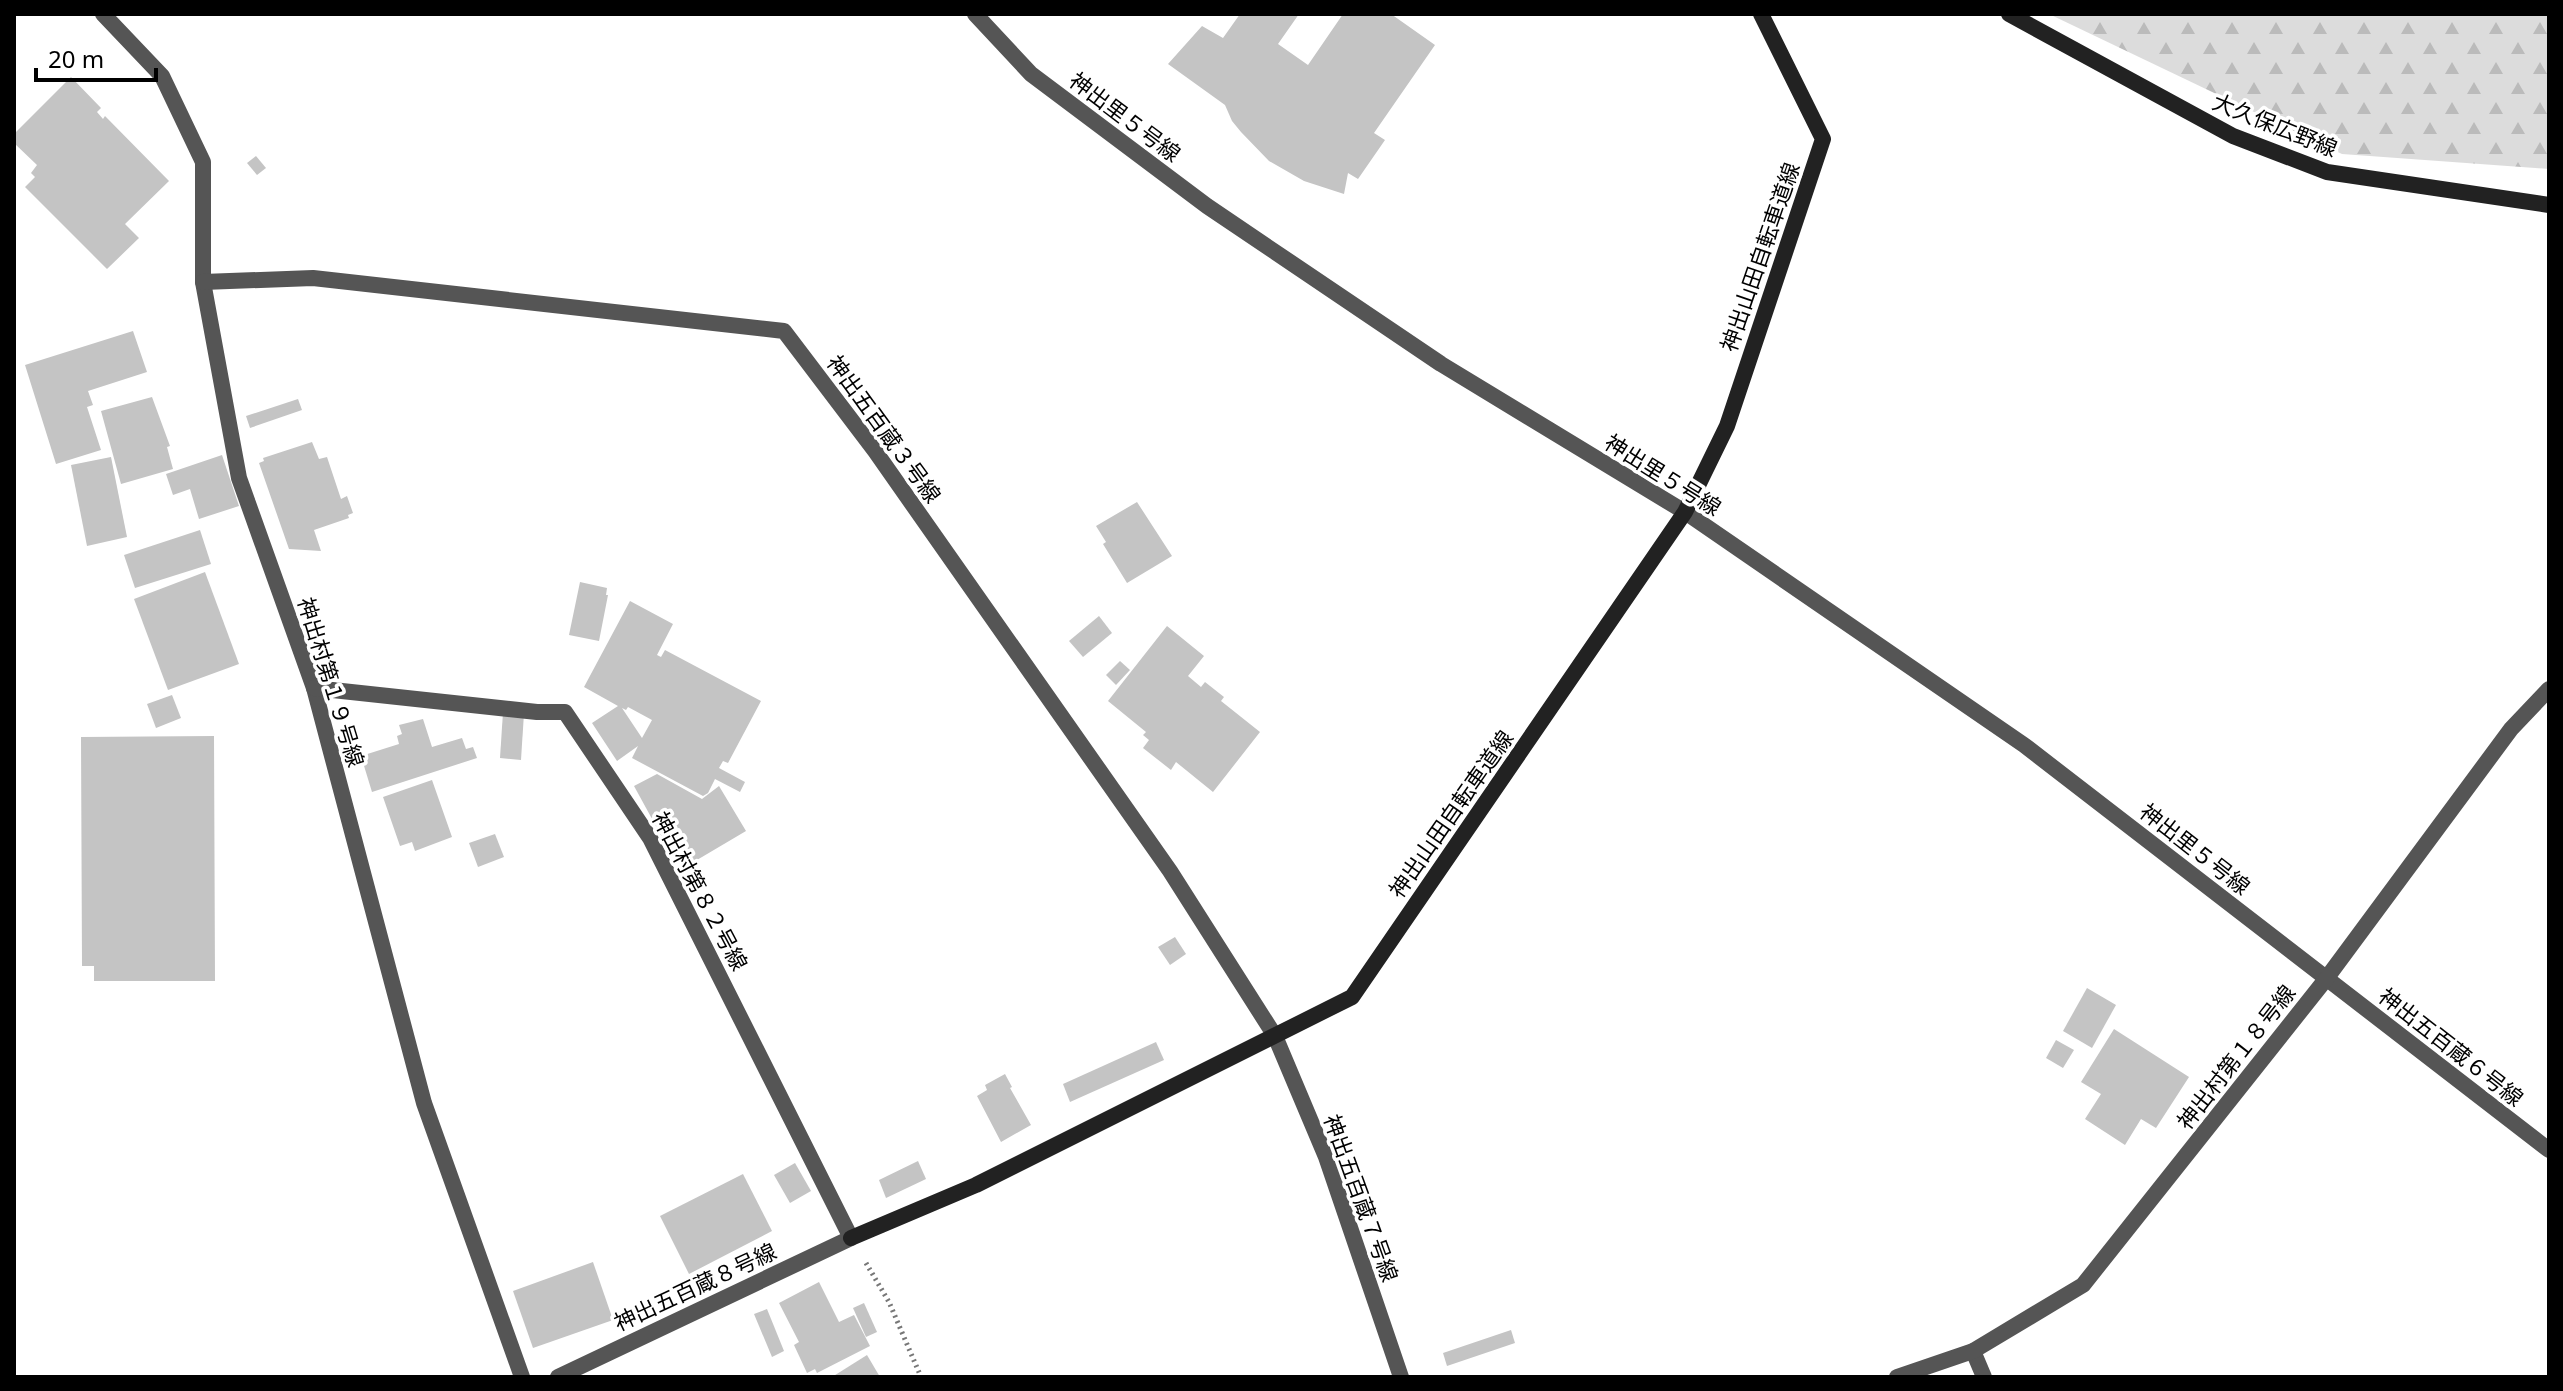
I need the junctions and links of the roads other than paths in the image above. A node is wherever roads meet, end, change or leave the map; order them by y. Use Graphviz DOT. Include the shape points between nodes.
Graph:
graph roads {
  1 [pos="103,14"];
  2 [pos="975,14"];
  3 [pos="1761,14"];
  4 [pos="2009,14"];
  5 [pos="2549,205"];
  6 [pos="203,282"];
  7 [pos="1685,512"];
  8 [pos="314,688"];
  9 [pos="2549,689"];
  10 [pos="2326,979"];
  11 [pos="1275,1036"];
  12 [pos="2549,1150"];
  13 [pos="851,1238"];
  14 [pos="1973,1351"];
  15 [pos="522,1377"];
  16 [pos="558,1377"];
  17 [pos="1401,1377"];
  18 [pos="1897,1377"];
  19 [pos="1984,1377"];
  1 -- 6 [label="street, 神出村第１９号線" via="162,76 203,162"];
  2 -- 7 [label="street, 神出里５号線" via="1031,74 1207,206 1441,364"];
  3 -- 7 [label="main road, 神出山田自転車道線" via="1823,139 1727,426"];
  4 -- 5 [label="main road, 大久保広野線" via="2233,136 2327,172"];
  6 -- 8 [label="street, 神出村第１９号線" via="239,478"];
  6 -- 11 [label="street, 神出五百蔵３号線" via="313,278 784,331 875,451 1152,846"];
  7 -- 10 [label="street, 神出里５号線" via="2024,745"];
  7 -- 11 [label="main road, 神出山田自転車道線" via="1352,997"];
  8 -- 13 [label="street, 神出村第８２号線" via="565,712 650,838"];
  8 -- 15 [label="street, 神出村第１９号線" via="424,1103"];
  9 -- 10 [label="street, 神出村第１８号線" via="2511,729"];
  10 -- 12 [label="street, 神出五百蔵６号線"];
  10 -- 14 [label="street, 神出村第１８号線" via="2083,1285"];
  11 -- 13 [label="main road, 神出山田自転車道線" via="976,1185"];
  11 -- 17 [label="street, 神出五百蔵７号線" via="1326,1157"];
  13 -- 16 [label="street, 神出五百蔵８号線"];
  14 -- 18 [label="street, 神出村第１８号線"];
  14 -- 19 [label="street"];
}
